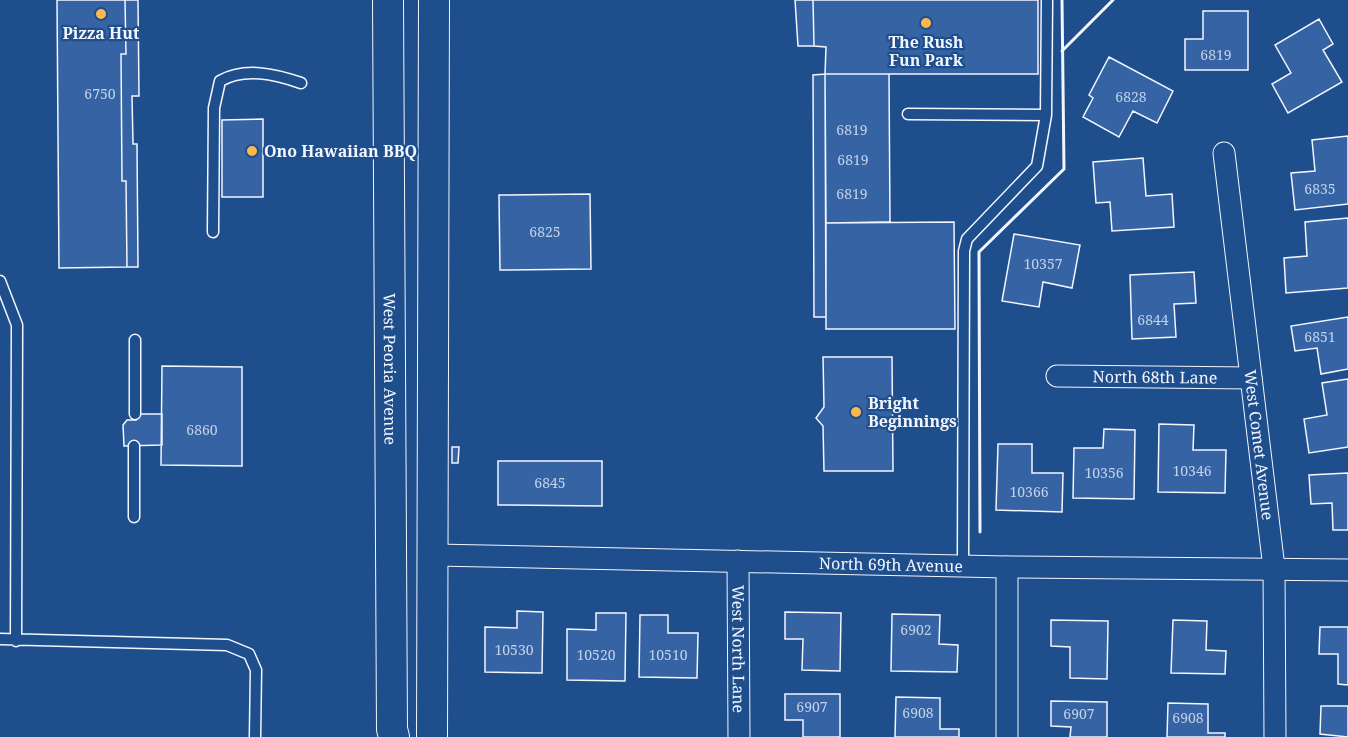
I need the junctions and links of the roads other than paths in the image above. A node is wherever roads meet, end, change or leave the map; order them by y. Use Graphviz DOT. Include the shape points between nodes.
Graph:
graph roads {
  1 [pos="388,0"];
  2 [pos="434,0"];
  3 [pos="1047,0"];
  4 [pos="301,83"];
  5 [pos="908,114"];
  6 [pos="1046,115"];
  7 [pos="1224,153"];
  8 [pos="213,232"];
  9 [pos="0,281"];
  10 [pos="389,311"];
  11 [pos="135,340"];
  12 [pos="1057,376"];
  13 [pos="1251,378"];
  14 [pos="135,414"];
  15 [pos="134,446"];
  16 [pos="134,517"];
  17 [pos="435,555"];
  18 [pos="738,561"];
  19 [pos="963,565"];
  20 [pos="1007,567"];
  21 [pos="1274,568"];
  22 [pos="1348,570"];
  23 [pos="0,639"];
  24 [pos="16,641"];
  25 [pos="255,737"];
  26 [pos="394,737"];
  27 [pos="432,737"];
  28 [pos="739,737"];
  29 [pos="1007,737"];
  30 [pos="1275,737"];
  1 -- 10 [label="main road, West Peoria Avenue"];
  2 -- 17 [label="main road"];
  3 -- 6 [label="lane"];
  4 -- 8 [label="lane" via="274,74 238,74 220,81 214,108"];
  5 -- 6 [label="lane"];
  6 -- 19 [label="lane" via="1037,166 968,239 964,251"];
  7 -- 13 [label="street, West Comet Avenue"];
  9 -- 24 [label="lane" via="17,325"];
  10 -- 17 [label="main road" via="408,370 411,518 416,534"];
  10 -- 26 [label="main road, West Peoria Avenue"];
  11 -- 14 [label="lane"];
  12 -- 13 [label="street, North 68th Lane"];
  13 -- 21 [label="street, West Comet Avenue"];
  15 -- 16 [label="lane"];
  17 -- 18 [label="street, North 69th Avenue"];
  17 -- 27 [label="main road"];
  18 -- 19 [label="street, North 69th Avenue"];
  18 -- 28 [label="street, West North Lane"];
  19 -- 20 [label="street, North 69th Avenue"];
  20 -- 21 [label="street, North 69th Avenue"];
  20 -- 29 [label="street"];
  21 -- 22 [label="street, North 69th Avenue"];
  21 -- 30 [label="street, West Comet Avenue"];
  23 -- 24 [label="lane"];
  24 -- 25 [label="lane" via="227,645 249,654 256,670"];
}
